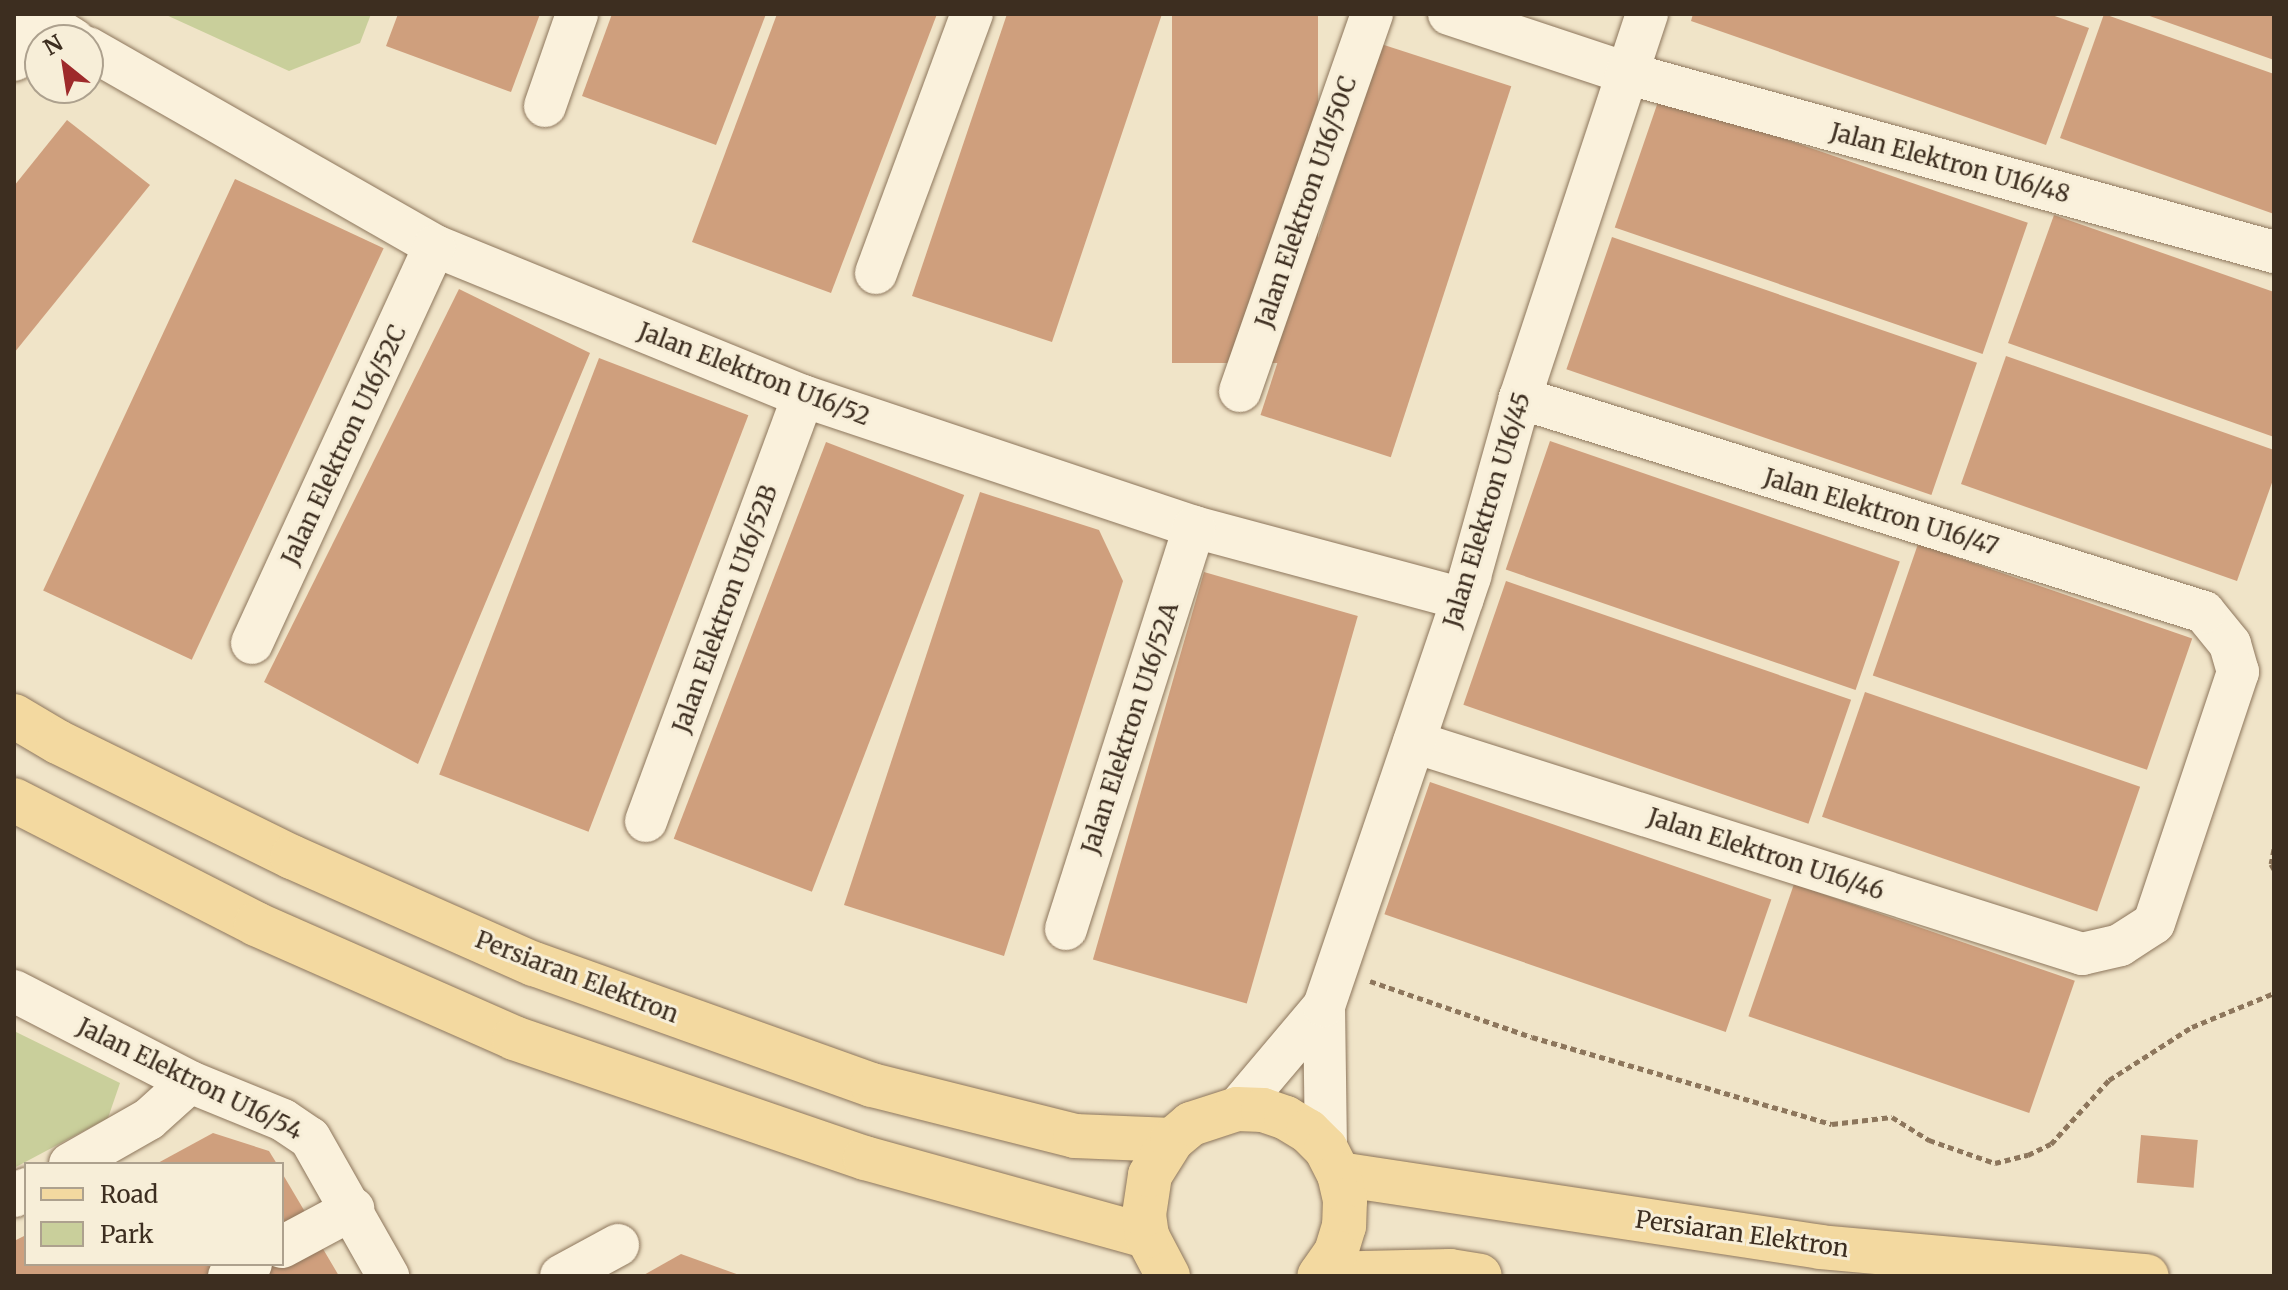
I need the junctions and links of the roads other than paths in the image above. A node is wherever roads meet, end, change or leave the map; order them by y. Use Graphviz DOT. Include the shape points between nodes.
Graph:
graph roads {
  1 [pos="577,14"];
  2 [pos="972,14"];
  3 [pos="1372,14"];
  4 [pos="1449,14"];
  5 [pos="1647,14"];
  6 [pos="104,57"];
  7 [pos="1626,73"];
  8 [pos="545,106"];
  9 [pos="435,246"];
  10 [pos="2274,252"];
  11 [pos="876,273"];
  12 [pos="1240,391"];
  13 [pos="803,396"];
  14 [pos="1520,398"];
  15 [pos="1194,527"];
  16 [pos="1462,599"];
  17 [pos="252,643"];
  18 [pos="14,716"];
  19 [pos="1414,742"];
  20 [pos="14,800"];
  21 [pos="646,821"];
  22 [pos="1066,929"];
  23 [pos="2120,945"];
  24 [pos="1330,988"];
  25 [pos="14,991"];
  26 [pos="190,1082"];
  27 [pos="1237,1109"];
  28 [pos="1172,1140"];
  29 [pos="74,1162"];
  30 [pos="1332,1162"];
  31 [pos="353,1209"];
  32 [pos="1147,1236"];
  33 [pos="618,1245"];
  34 [pos="284,1246"];
  35 [pos="247,1266"];
  36 [pos="1320,1275"];
  37 [pos="229,1276"];
  38 [pos="388,1276"];
  39 [pos="561,1276"];
  40 [pos="1168,1276"];
  41 [pos="1480,1276"];
  42 [pos="2147,1276"];
  1 -- 8 [label="street"];
  2 -- 11 [label="street"];
  3 -- 12 [label="street, Jalan Elektron U16/50C"];
  4 -- 7 [label="street, Jalan Elektron U16/48"];
  5 -- 7 [label="street, Jalan Elektron U16/45"];
  6 -- 9 [label="street, Jalan Elektron U16/52"];
  7 -- 10 [label="street, Jalan Elektron U16/48"];
  7 -- 14 [label="street, Jalan Elektron U16/45"];
  9 -- 13 [label="street, Jalan Elektron U16/52"];
  9 -- 17 [label="street, Jalan Elektron U16/52C"];
  13 -- 15 [label="street, Jalan Elektron U16/52"];
  13 -- 21 [label="street, Jalan Elektron U16/52B"];
  14 -- 16 [label="street, Jalan Elektron U16/45"];
  14 -- 23 [label="street, Jalan Elektron U16/47" via="2204,612 2230,644 2238,672 2154,923"];
  15 -- 16 [label="street, Jalan Elektron U16/52"];
  15 -- 22 [label="street, Jalan Elektron U16/52A"];
  16 -- 19 [label="street, Jalan Elektron U16/45"];
  18 -- 28 [label="main road, Persiaran Elektron" via="292,857 534,964 872,1085 1075,1136"];
  19 -- 23 [label="street, Jalan Elektron U16/46" via="2082,954"];
  19 -- 24 [label="street, Jalan Elektron U16/45"];
  20 -- 32 [label="main road" via="256,924 514,1038 865,1158"];
  24 -- 27 [label="street"];
  24 -- 30 [label="street"];
  25 -- 26 [label="street, Jalan Elektron U16/54"];
  26 -- 29 [label="street" via="149,1119"];
  26 -- 31 [label="street, Jalan Elektron U16/54" via="283,1120 310,1138"];
  27 -- 28 [label="main road" via="1191,1124"];
  27 -- 30 [label="main road" via="1286,1118 1308,1131"];
  28 -- 32 [label="main road" via="1150,1175 1144,1215"];
  30 -- 36 [label="main road" via="1345,1200 1344,1226 1336,1252"];
  30 -- 42 [label="main road, Persiaran Elektron" via="1820,1247"];
  31 -- 34 [label="street"];
  31 -- 38 [label="street, Jalan Elektron U16/54"];
  32 -- 40 [label="main road"];
  33 -- 39 [label="street"];
  35 -- 37 [label="street"];
  36 -- 41 [label="main road" via="1450,1271"];
}
